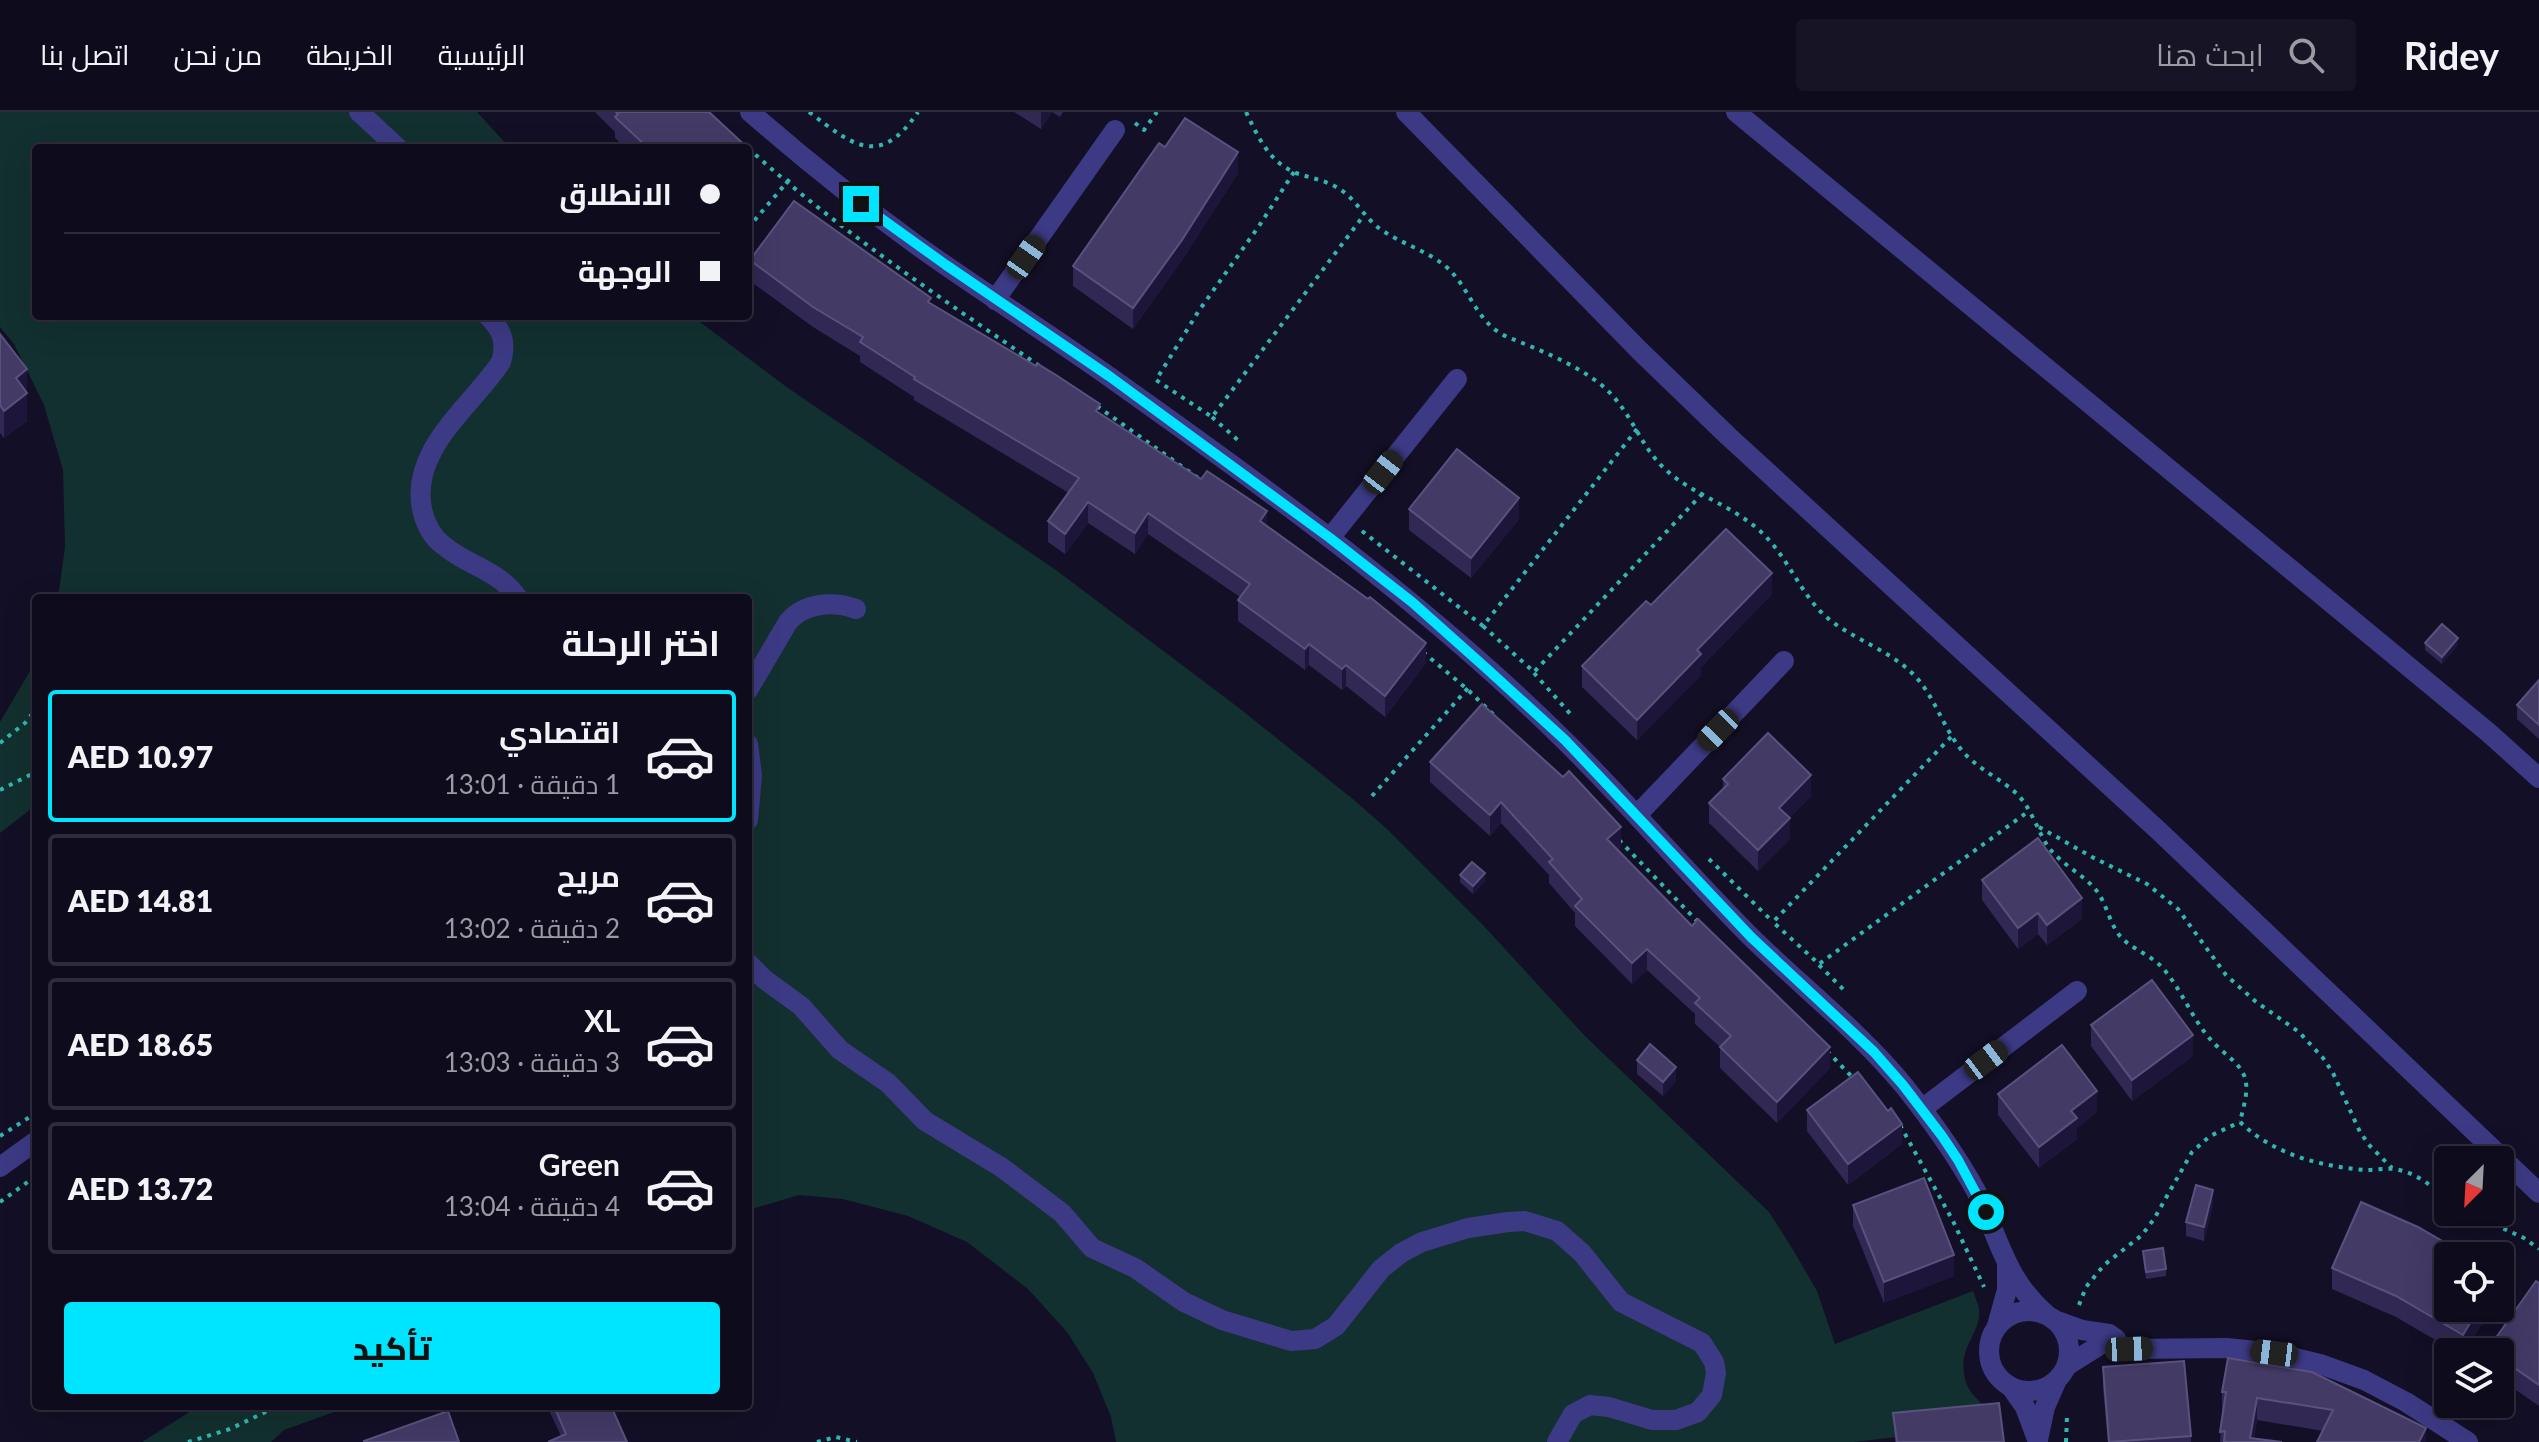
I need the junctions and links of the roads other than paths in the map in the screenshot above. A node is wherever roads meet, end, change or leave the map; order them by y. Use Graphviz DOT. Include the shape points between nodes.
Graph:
graph roads {
  1 [pos="359,112"];
  2 [pos="750,112"];
  3 [pos="1406,112"];
  4 [pos="1736,112"];
  5 [pos="1123,125"];
  6 [pos="394,144"];
  7 [pos="995,300"];
  8 [pos="492,320"];
  9 [pos="1457,379"];
  10 [pos="1330,538"];
  11 [pos="514,594"];
  12 [pos="856,609"];
  13 [pos="1784,661"];
  14 [pos="752,683"];
  15 [pos="2539,778"];
  16 [pos="1637,815"];
  17 [pos="752,967"];
  18 [pos="2077,991"];
  19 [pos="1922,1109"];
  20 [pos="32,1144"];
  21 [pos="0,1167"];
  22 [pos="2539,1193"];
  23 [pos="2007,1265"];
  24 [pos="2000,1320"];
  25 [pos="2059,1321"];
  26 [pos="2129,1349"];
  27 [pos="2062,1373"];
  28 [pos="2011,1387"];
  29 [pos="2038,1441"];
  30 [pos="1557,1442"];
  31 [pos="2468,1442"];
  1 -- 6 [label="street"];
  2 -- 7 [label="street" via="806,161"];
  3 -- 22 [label="street" via="1739,446 2160,832"];
  4 -- 15 [label="street"];
  5 -- 7 [label="street"];
  7 -- 10 [label="street" via="1109,376"];
  8 -- 11 [label="street" via="503,335 501,362 433,450 420,482 420,499 430,532 442,545 499,578"];
  9 -- 10 [label="street"];
  10 -- 16 [label="street" via="1486,668"];
  12 -- 14 [label="street" via="835,604 797,613"];
  13 -- 16 [label="street"];
  16 -- 19 [label="street" via="1751,937 1874,1052"];
  17 -- 30 [label="street" via="925,1121 1001,1167 1062,1213 1092,1248 1222,1320 1291,1341 1315,1339 1336,1326 1381,1269 1422,1242 1508,1222 1542,1224 1557,1231 1621,1302 1702,1343 1716,1373 1712,1395 1698,1412 1676,1420 1652,1420 1590,1405 1573,1414"];
  18 -- 19 [label="street"];
  19 -- 23 [label="street" via="1973,1185"];
  20 -- 21 [label="street"];
  23 -- 24 [label="street"];
  23 -- 25 [label="street" via="2028,1297"];
  24 -- 25 [label="street" via="2025,1310"];
  24 -- 28 [label="street" via="1990,1360"];
  25 -- 26 [label="street" via="2109,1334"];
  25 -- 27 [label="street" via="2069,1341"];
  26 -- 27 [label="street" via="2108,1340"];
  26 -- 31 [label="street" via="2227,1348 2320,1364 2406,1402"];
  27 -- 28 [label="street" via="2034,1391"];
  27 -- 29 [label="street" via="2045,1407"];
  28 -- 29 [label="street"];
}
